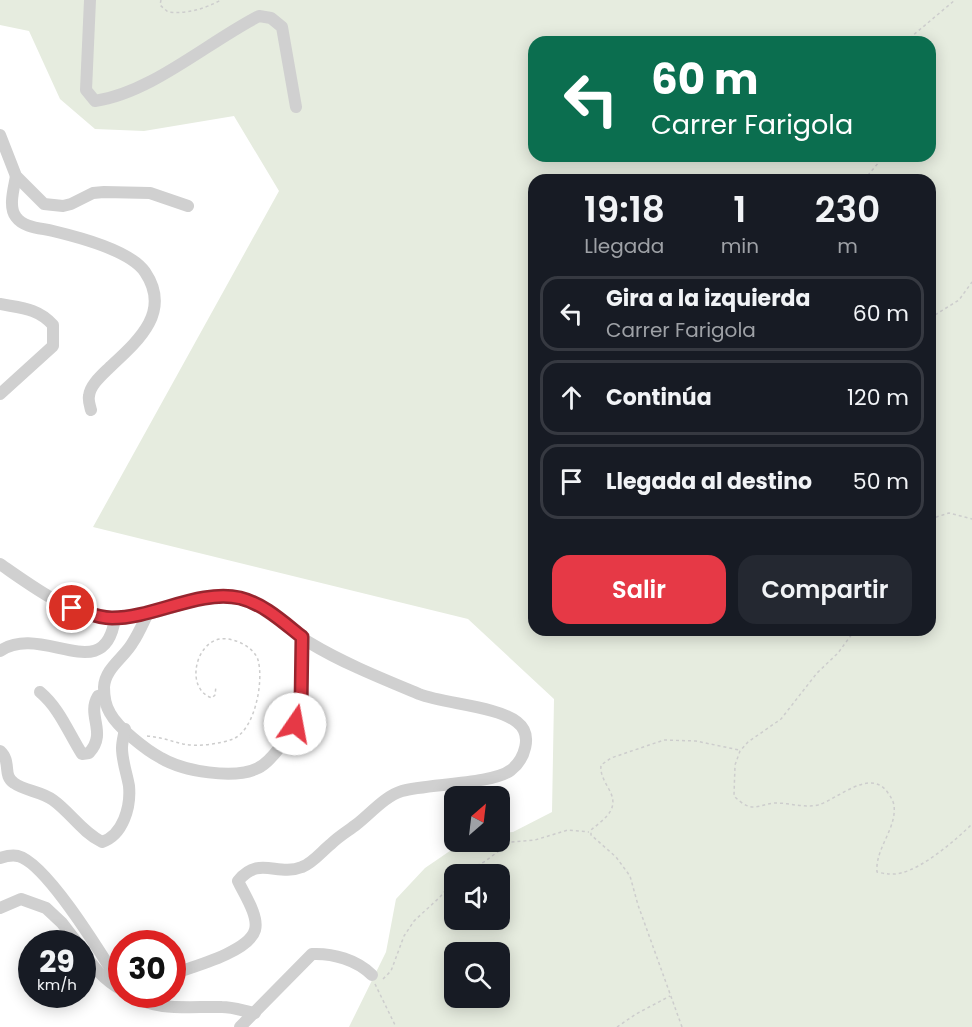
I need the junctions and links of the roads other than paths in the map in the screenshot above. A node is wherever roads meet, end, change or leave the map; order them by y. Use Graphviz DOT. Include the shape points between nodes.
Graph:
graph roads {
  1 [pos="90,0"];
  2 [pos="297,107"];
  3 [pos="0,135"];
  4 [pos="16,176"];
  5 [pos="188,206"];
  6 [pos="0,304"];
  7 [pos="0,394"];
  8 [pos="91,410"];
  9 [pos="0,564"];
  10 [pos="148,613"];
  11 [pos="115,618"];
  12 [pos="302,637"];
  13 [pos="0,651"];
  14 [pos="40,692"];
  15 [pos="104,695"];
  16 [pos="125,729"];
  17 [pos="0,751"];
  18 [pos="0,858"];
  19 [pos="0,908"];
  20 [pos="67,930"];
  21 [pos="108,966"];
  22 [pos="186,969"];
  23 [pos="96,970"];
  24 [pos="372,975"];
  25 [pos="108,981"];
  26 [pos="186,1006"];
  27 [pos="255,1013"];
  28 [pos="240,1027"];
  1 -- 2 [label="street" via="86,90 95,101 140,88 259,16 271,18 282,27"];
  3 -- 4 [label="street"];
  4 -- 5 [label="street" via="50,206 71,204 104,192 150,193"];
  4 -- 8 [label="street" via="12,207 23,224 74,236 129,258 144,270 155,292 155,309 148,328 97,380 88,395"];
  6 -- 7 [label="street" via="45,315 53,325 53,346"];
  9 -- 11 [label="street" via="72,608"];
  10 -- 11 [label="street"];
  10 -- 12 [label="street" via="231,597 260,606"];
  10 -- 15 [label="street" via="132,644 112,667 104,684"];
  11 -- 13 [label="street" via="113,635 106,645 93,652 30,642 9,645"];
  12 -- 16 [label="street" via="301,706 295,724 271,759 258,769 237,774 183,766 160,758"];
  12 -- 22 [label="street" via="422,695 520,723 527,743 522,758 510,771 494,777 399,792 304,867 254,868 245,873 238,881 254,917 255,930 249,940 224,956"];
  14 -- 15 [label="street" via="51,701 82,754 95,747 99,734 94,702"];
  15 -- 16 [label="street" via="110,714"];
  16 -- 17 [label="street" via="122,749 129,790 124,818 118,832 102,842 90,836 51,799 15,784 7,776 6,758"];
  18 -- 21 [label="street" via="19,856 30,862 50,883"];
  19 -- 20 [label="street" via="21,898 46,908"];
  23 -- 25 [label="street"];
  24 -- 27 [label="street" via="338,957 312,954"];
  26 -- 27 [label="street"];
  27 -- 28 [label="street"];
}
